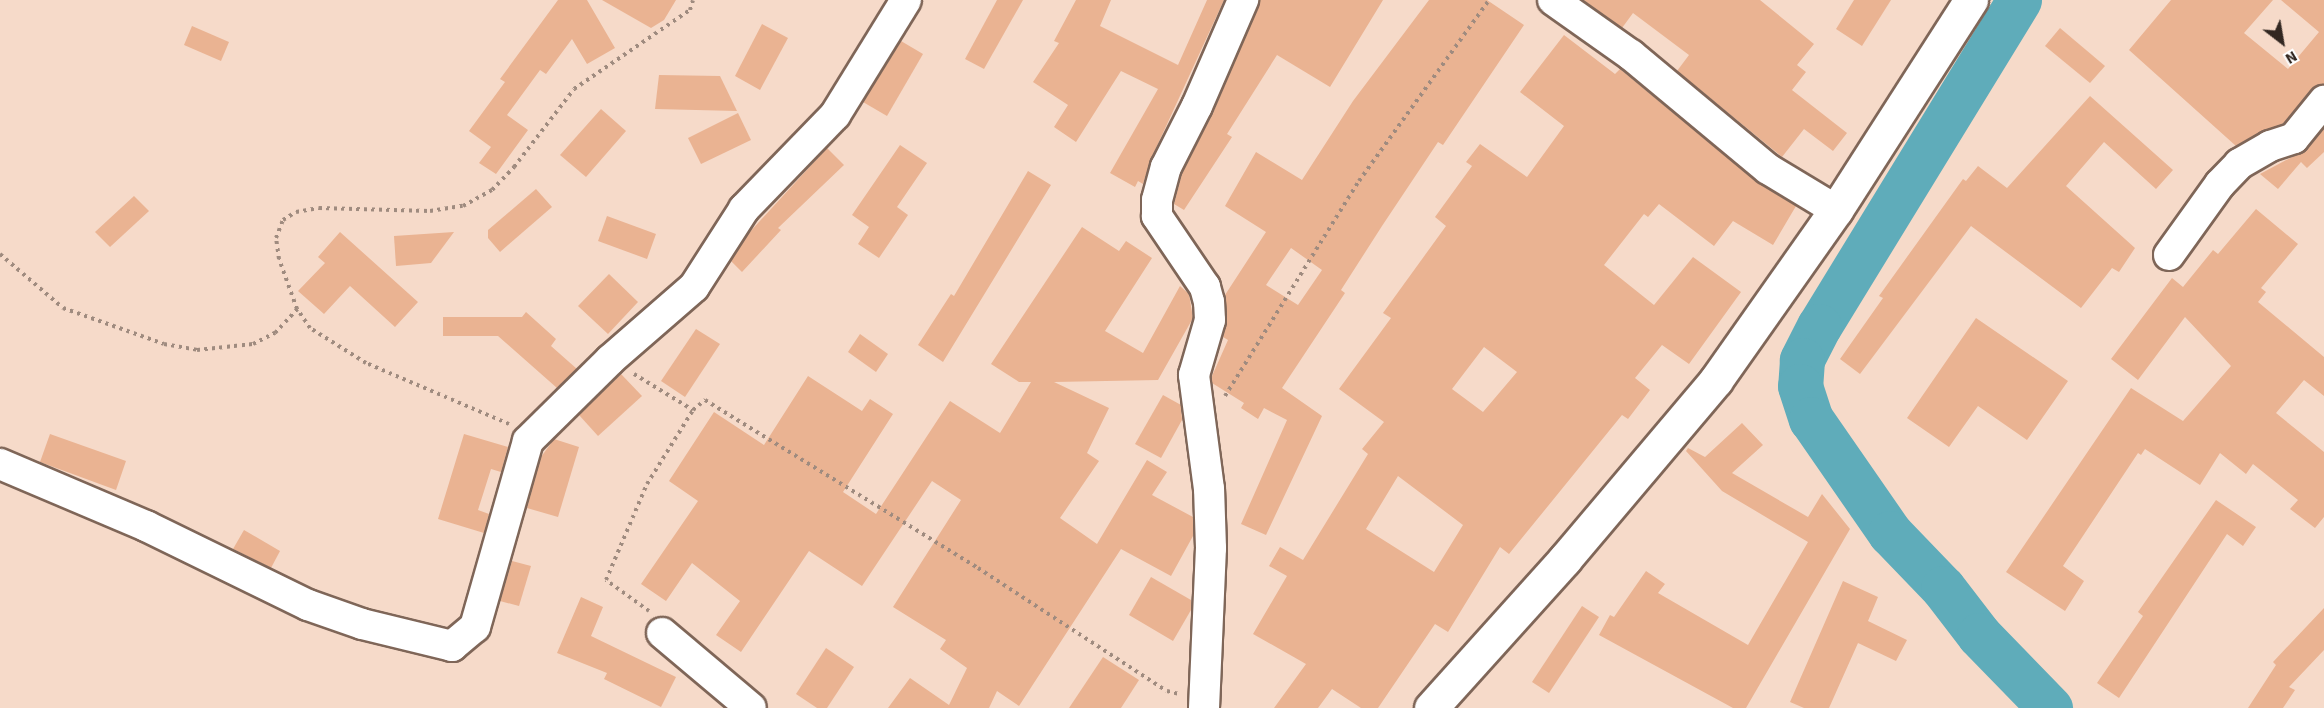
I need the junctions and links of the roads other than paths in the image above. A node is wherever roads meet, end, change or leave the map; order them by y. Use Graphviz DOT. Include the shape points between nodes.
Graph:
graph roads {
  1 [pos="906,0"];
  2 [pos="1243,0"];
  3 [pos="1553,0"];
  4 [pos="1971,0"];
  5 [pos="2324,101"];
  6 [pos="1836,210"];
  7 [pos="2169,255"];
  8 [pos="0,464"];
  9 [pos="662,633"];
  10 [pos="1204,704"];
  11 [pos="751,708"];
  12 [pos="1431,708"];
  1 -- 8 [label="street" via="835,115 744,209 694,287 610,360 528,441 475,627 452,646 362,624 308,605 146,526"];
  2 -- 10 [label="street" via="1166,167 1157,200 1157,216 1205,287 1209,302 1210,320 1194,375 1211,548"];
  3 -- 6 [label="street" via="1631,55 1768,169"];
  4 -- 6 [label="street"];
  5 -- 7 [label="street" via="2294,138 2270,146 2240,164 2220,184"];
  6 -- 12 [label="street" via="1716,380 1565,559"];
  9 -- 11 [label="street"];
}
